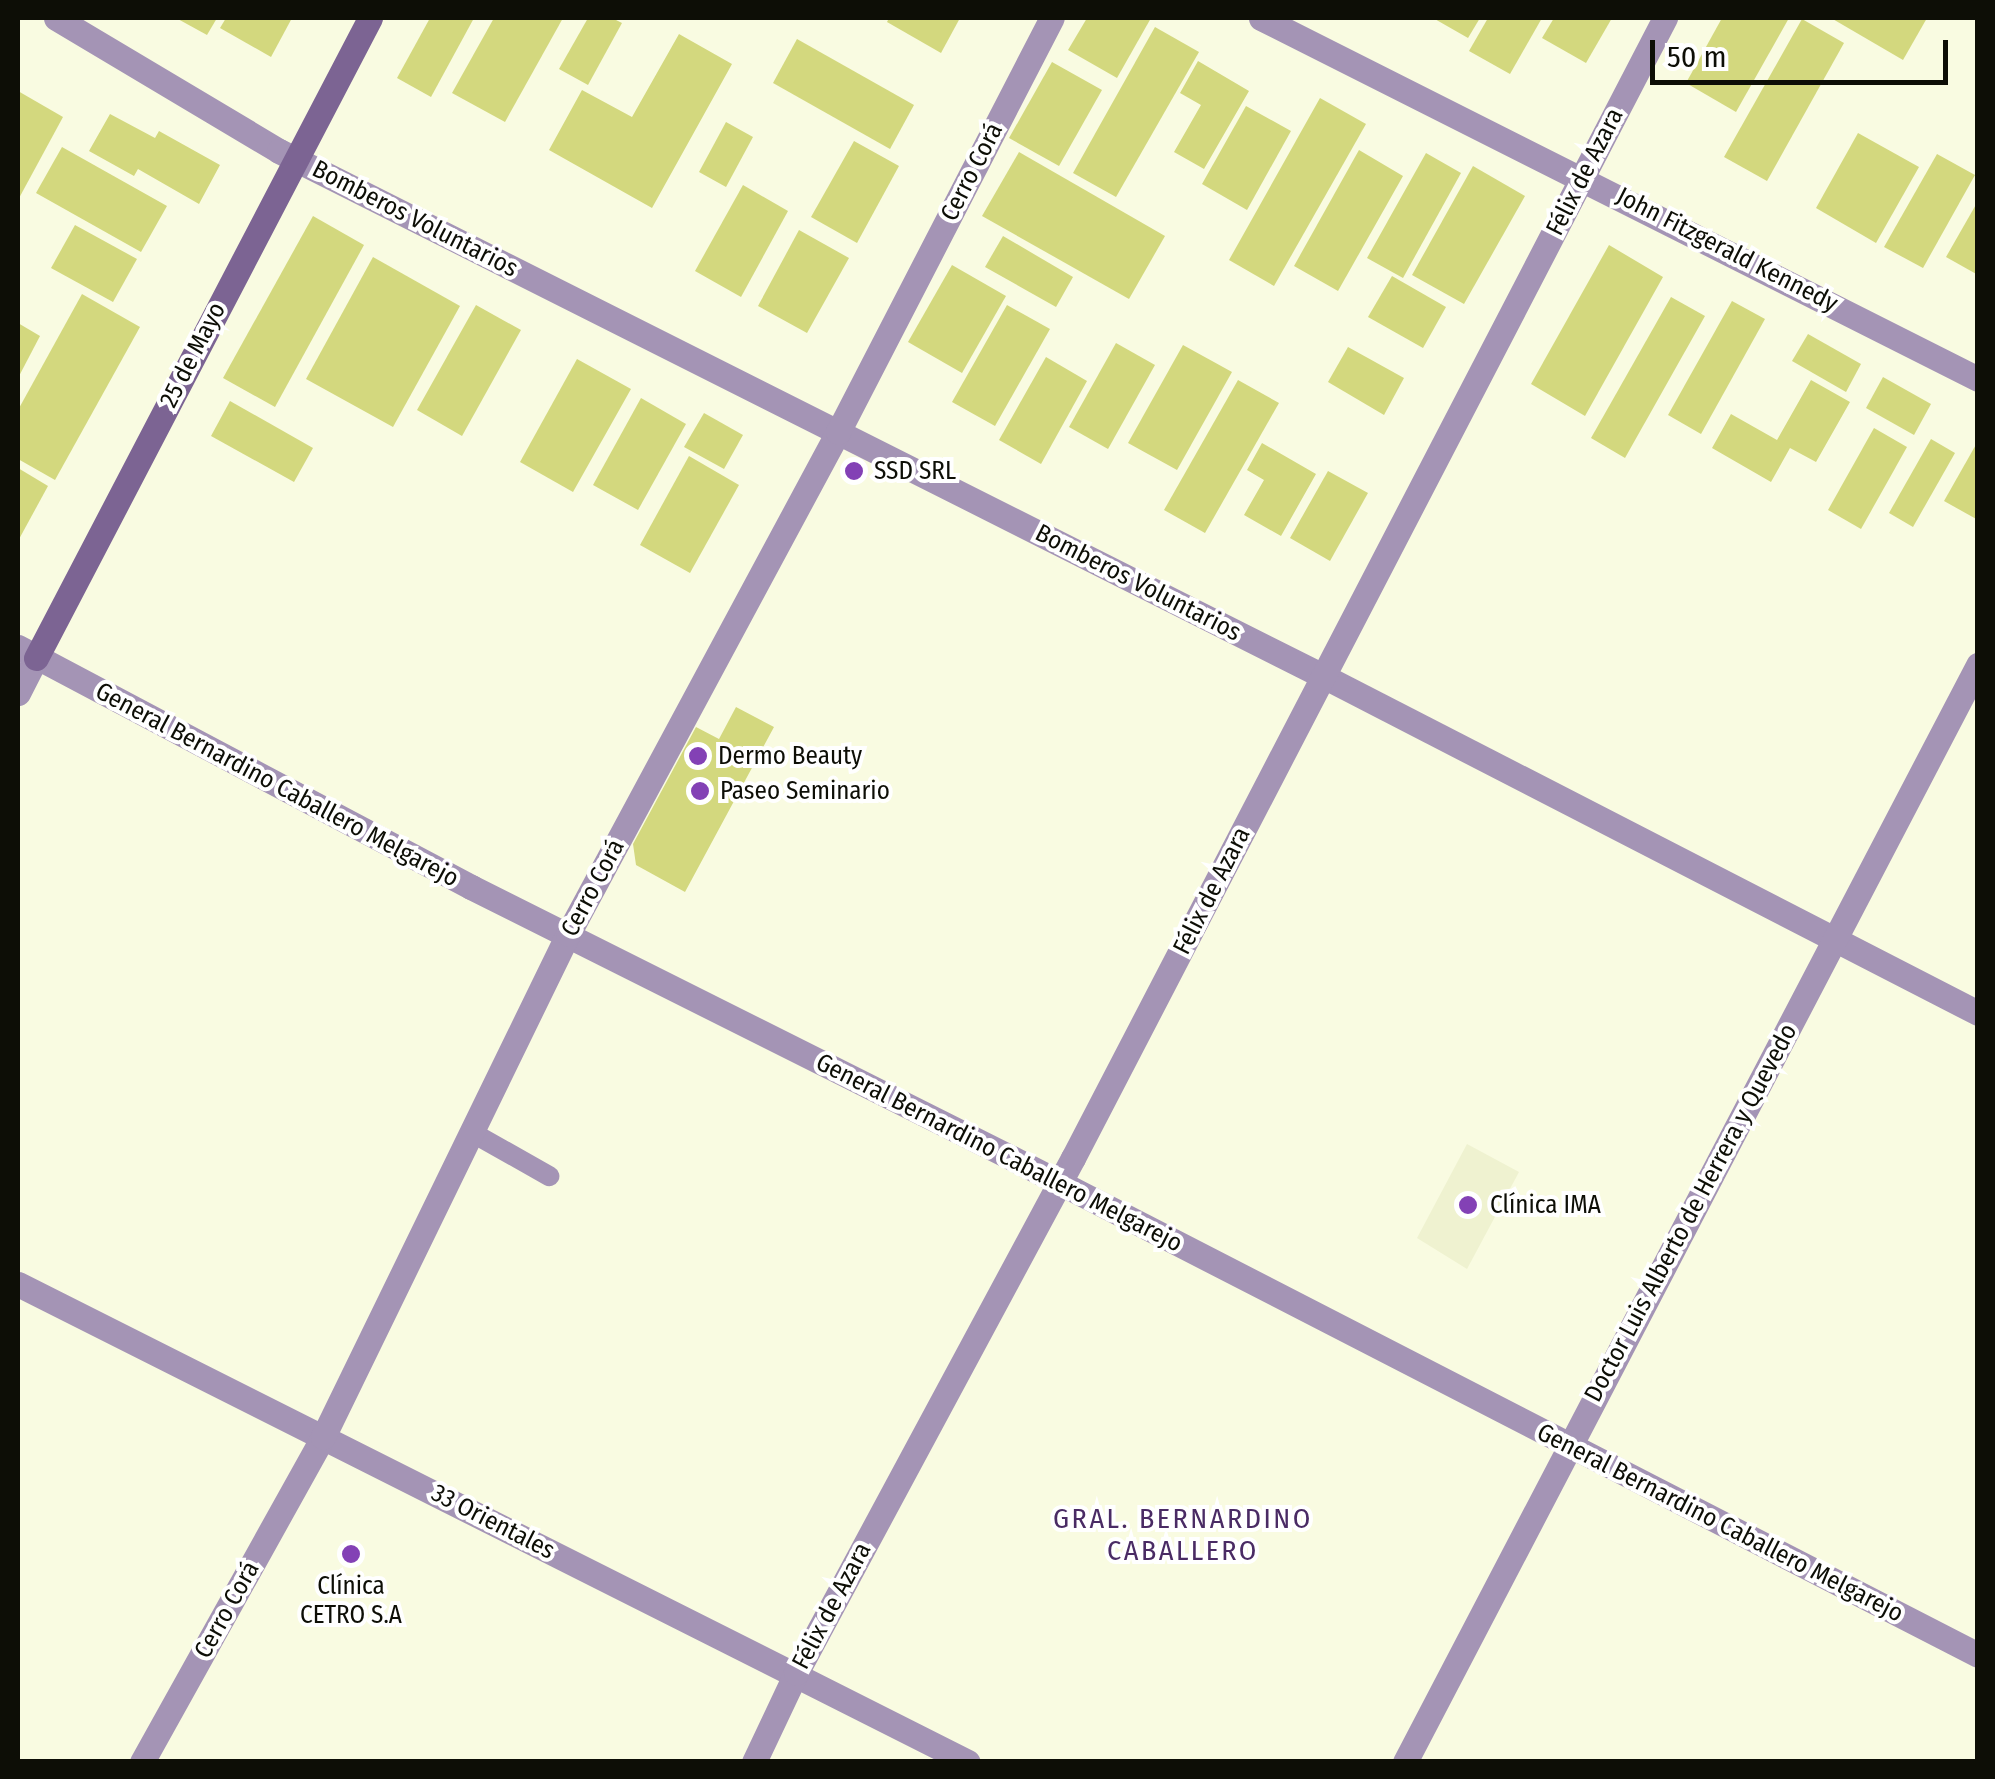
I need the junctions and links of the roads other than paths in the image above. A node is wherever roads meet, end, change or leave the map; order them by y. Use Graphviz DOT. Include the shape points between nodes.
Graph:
graph roads {
  1 [pos="56,18"];
  2 [pos="370,18"];
  3 [pos="1052,18"];
  4 [pos="1260,18"];
  5 [pos="1665,18"];
  6 [pos="296,160"];
  7 [pos="1582,176"];
  8 [pos="1978,378"];
  9 [pos="838,432"];
  10 [pos="23,651"];
  11 [pos="1978,665"];
  12 [pos="1324,676"];
  13 [pos="18,693"];
  14 [pos="568,934"];
  15 [pos="1834,939"];
  16 [pos="1978,1013"];
  17 [pos="471,1132"];
  18 [pos="549,1176"];
  19 [pos="1058,1183"];
  20 [pos="18,1284"];
  21 [pos="323,1437"];
  22 [pos="1570,1445"];
  23 [pos="1978,1655"];
  24 [pos="796,1673"];
  25 [pos="142,1762"];
  26 [pos="754,1762"];
  27 [pos="968,1762"];
  28 [pos="1405,1762"];
  1 -- 6 [label="street, Bomberos Voluntarios"];
  2 -- 6 [label="main road, 25 de Mayo"];
  3 -- 9 [label="street, Cerro Corá"];
  4 -- 7 [label="street, John Fitzgerald Kennedy"];
  5 -- 7 [label="street, Félix de Azara"];
  6 -- 9 [label="street, Bomberos Voluntarios"];
  6 -- 10 [label="main road, 25 de Mayo"];
  7 -- 8 [label="street, John Fitzgerald Kennedy"];
  7 -- 12 [label="street, Félix de Azara"];
  9 -- 12 [label="street, Bomberos Voluntarios"];
  9 -- 14 [label="street, Cerro Corá"];
  10 -- 13 [label="street, 25 de Mayo"];
  10 -- 14 [label="street, General Bernardino Caballero Melgarejo"];
  11 -- 15 [label="street, Doctor Luis Alberto de Herrera y Quevedo"];
  12 -- 15 [label="street, Bomberos Voluntarios"];
  12 -- 19 [label="street, Félix de Azara"];
  14 -- 17 [label="street, Cerro Corá"];
  14 -- 19 [label="street, General Bernardino Caballero Melgarejo"];
  15 -- 16 [label="street, Bomberos Voluntarios"];
  15 -- 22 [label="street, Doctor Luis Alberto de Herrera y Quevedo"];
  17 -- 18 [label="lane"];
  17 -- 21 [label="street, Cerro Corá"];
  19 -- 22 [label="street, General Bernardino Caballero Melgarejo"];
  19 -- 24 [label="street, Félix de Azara"];
  20 -- 21 [label="street, 33 Orientales"];
  21 -- 24 [label="street, 33 Orientales"];
  21 -- 25 [label="street, Cerro Corá"];
  22 -- 23 [label="street, General Bernardino Caballero Melgarejo"];
  22 -- 28 [label="street, Doctor Luis Alberto de Herrera y Quevedo"];
  24 -- 26 [label="street, Félix de Azara"];
  24 -- 27 [label="street, 33 Orientales"];
}
